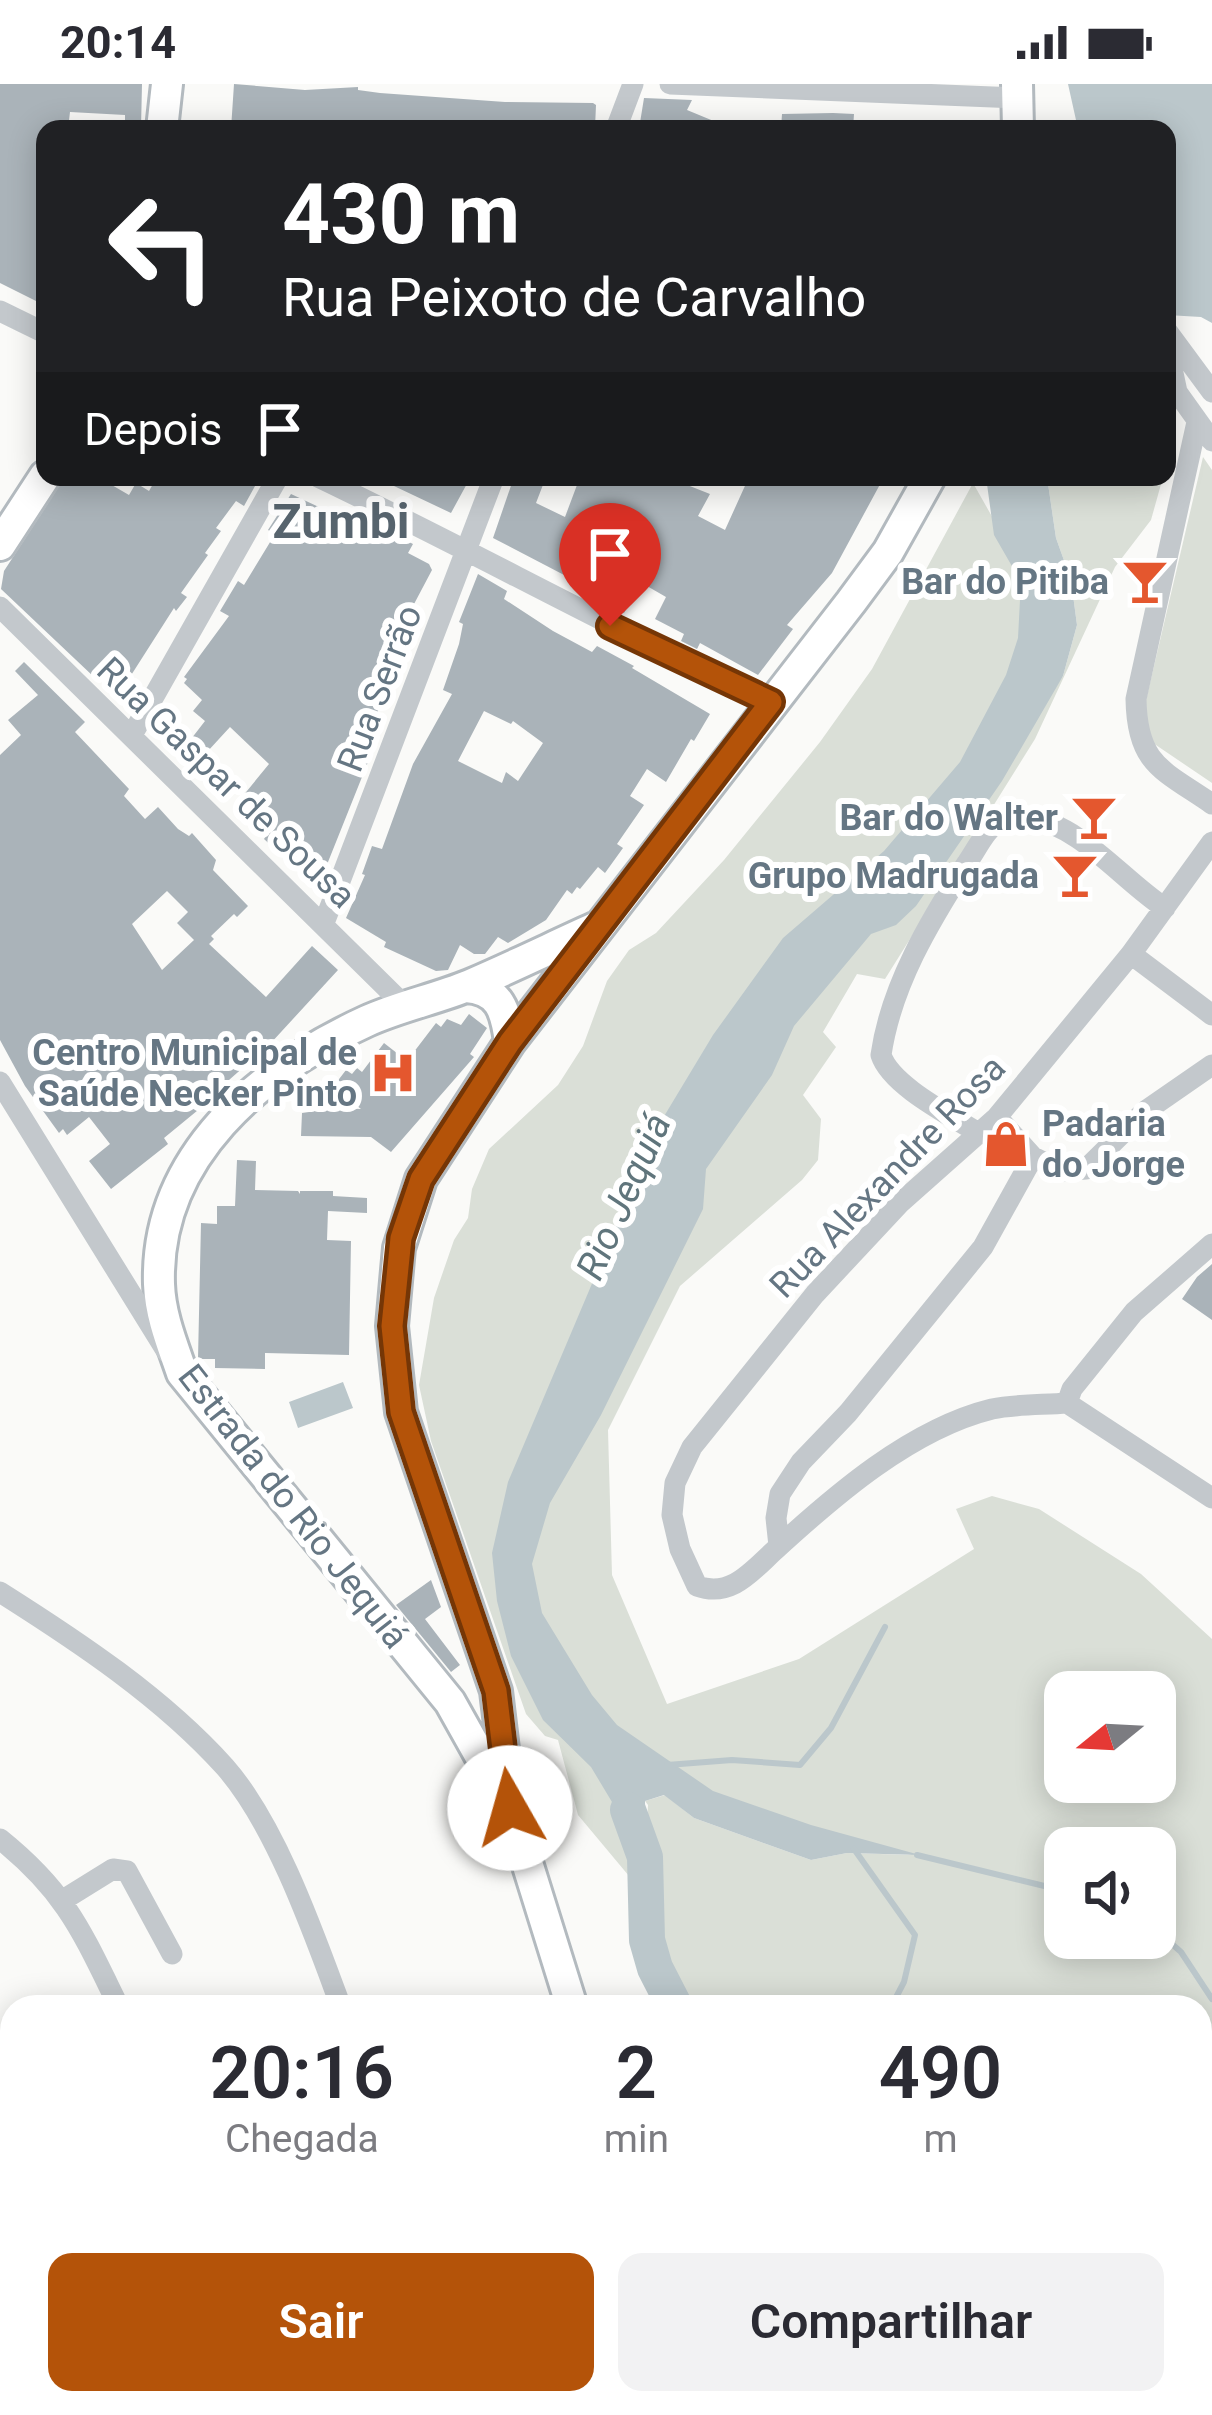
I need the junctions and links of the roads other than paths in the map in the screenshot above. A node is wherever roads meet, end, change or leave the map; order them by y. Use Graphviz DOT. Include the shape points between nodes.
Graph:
graph roads {
  1 [pos="167,84"];
  2 [pos="633,84"];
  3 [pos="670,84"];
  4 [pos="1017,104"];
  5 [pos="163,120"];
  6 [pos="619,120"];
  7 [pos="0,311"];
  8 [pos="36,329"];
  9 [pos="1176,343"];
  10 [pos="1176,383"];
  11 [pos="1212,392"];
  12 [pos="1197,422"];
  13 [pos="1212,441"];
  14 [pos="38,486"];
  15 [pos="273,486"];
  16 [pos="336,486"];
  17 [pos="491,486"];
  18 [pos="924,486"];
  19 [pos="0,545"];
  20 [pos="468,550"];
  21 [pos="0,607"];
  22 [pos="771,702"];
  23 [pos="132,734"];
  24 [pos="1212,804"];
  25 [pos="1212,842"];
  26 [pos="1165,908"];
  27 [pos="324,922"];
  28 [pos="603,925"];
  29 [pos="1131,954"];
  30 [pos="466,987"];
  31 [pos="406,1007"];
  32 [pos="1212,1015"];
  33 [pos="510,1042"];
  34 [pos="1212,1065"];
  35 [pos="0,1082"];
  36 [pos="997,1117"];
  37 [pos="980,1134"];
  38 [pos="1034,1157"];
  39 [pos="1212,1244"];
  40 [pos="182,1372"];
  41 [pos="1066,1402"];
  42 [pos="1212,1498"];
  43 [pos="779,1546"];
  44 [pos="0,1592"];
  45 [pos="496,1691"];
  46 [pos="450,1702"];
  47 [pos="510,1808"];
  48 [pos="1,1841"];
  49 [pos="63,1900"];
  50 [pos="172,1954"];
  51 [pos="113,1995"];
  52 [pos="336,1995"];
  53 [pos="568,1995"];
  1 -- 5 [label="main road"];
  2 -- 6 [label="street"];
  3 -- 4 [label="street"];
  7 -- 8 [label="street"];
  9 -- 11 [label="street"];
  10 -- 12 [label="street"];
  12 -- 13 [label="street"];
  12 -- 24 [label="street" via="1136,724 1159,766"];
  14 -- 19 [label="main road"];
  15 -- 23 [label="street"];
  16 -- 20 [label="street"];
  17 -- 20 [label="street, Rua Serrão"];
  18 -- 22 [label="main road, Estrada do Rio Jequiá" via="888,552"];
  20 -- 22 [label="street"];
  20 -- 27 [label="street, Rua Serrão"];
  21 -- 23 [label="street, Rua Gaspar de Sousa"];
  22 -- 28 [label="main road, Estrada do Rio Jequiá"];
  23 -- 27 [label="street, Rua Gaspar de Sousa"];
  25 -- 26 [label="street, Rua Alexandre Rosa"];
  26 -- 29 [label="street, Rua Alexandre Rosa"];
  26 -- 37 [label="street" via="1045,822 1014,817 989,830 933,916 881,1055 898,1081"];
  27 -- 31 [label="street, Rua Gaspar de Sousa"];
  28 -- 30 [label="main road, Estrada do Rio Jequiá"];
  28 -- 33 [label="main road, Estrada do Rio Jequiá"];
  29 -- 32 [label="street"];
  29 -- 36 [label="street, Rua Alexandre Rosa"];
  30 -- 31 [label="main road, Estrada do Rio Jequiá"];
  30 -- 33 [label="main road" via="501,1003"];
  31 -- 40 [label="main road, Estrada do Rio Jequiá" via="315,1047 250,1096 195,1154 160,1249 165,1324"];
  33 -- 45 [label="main road, Estrada do Rio Jequiá" via="418,1187 399,1248 392,1326 401,1412"];
  34 -- 38 [label="street" via="1144,1112 1086,1169 1060,1171"];
  35 -- 40 [label="street"];
  36 -- 37 [label="street, Rua Alexandre Rosa"];
  36 -- 38 [label="street"];
  37 -- 43 [label="street, Rua Alexandre Rosa" via="814,1294 688,1452 671,1515 697,1586 728,1588"];
  38 -- 43 [label="street" via="983,1247 780,1494"];
  39 -- 41 [label="street" via="1134,1312"];
  40 -- 46 [label="main road, Estrada do Rio Jequiá"];
  41 -- 42 [label="street"];
  41 -- 43 [label="street" via="993,1409 910,1446 871,1468"];
  44 -- 52 [label="street" via="129,1681 227,1769 296,1893"];
  45 -- 46 [label="main road" via="477,1703"];
  45 -- 47 [label="main road, Estrada do Rio Jequiá"];
  46 -- 47 [label="main road, Estrada do Rio Jequiá"];
  47 -- 53 [label="main road, Estrada do Rio Jequiá"];
  48 -- 49 [label="street"];
  49 -- 50 [label="street" via="113,1869 128,1871"];
  49 -- 51 [label="street"];
}
